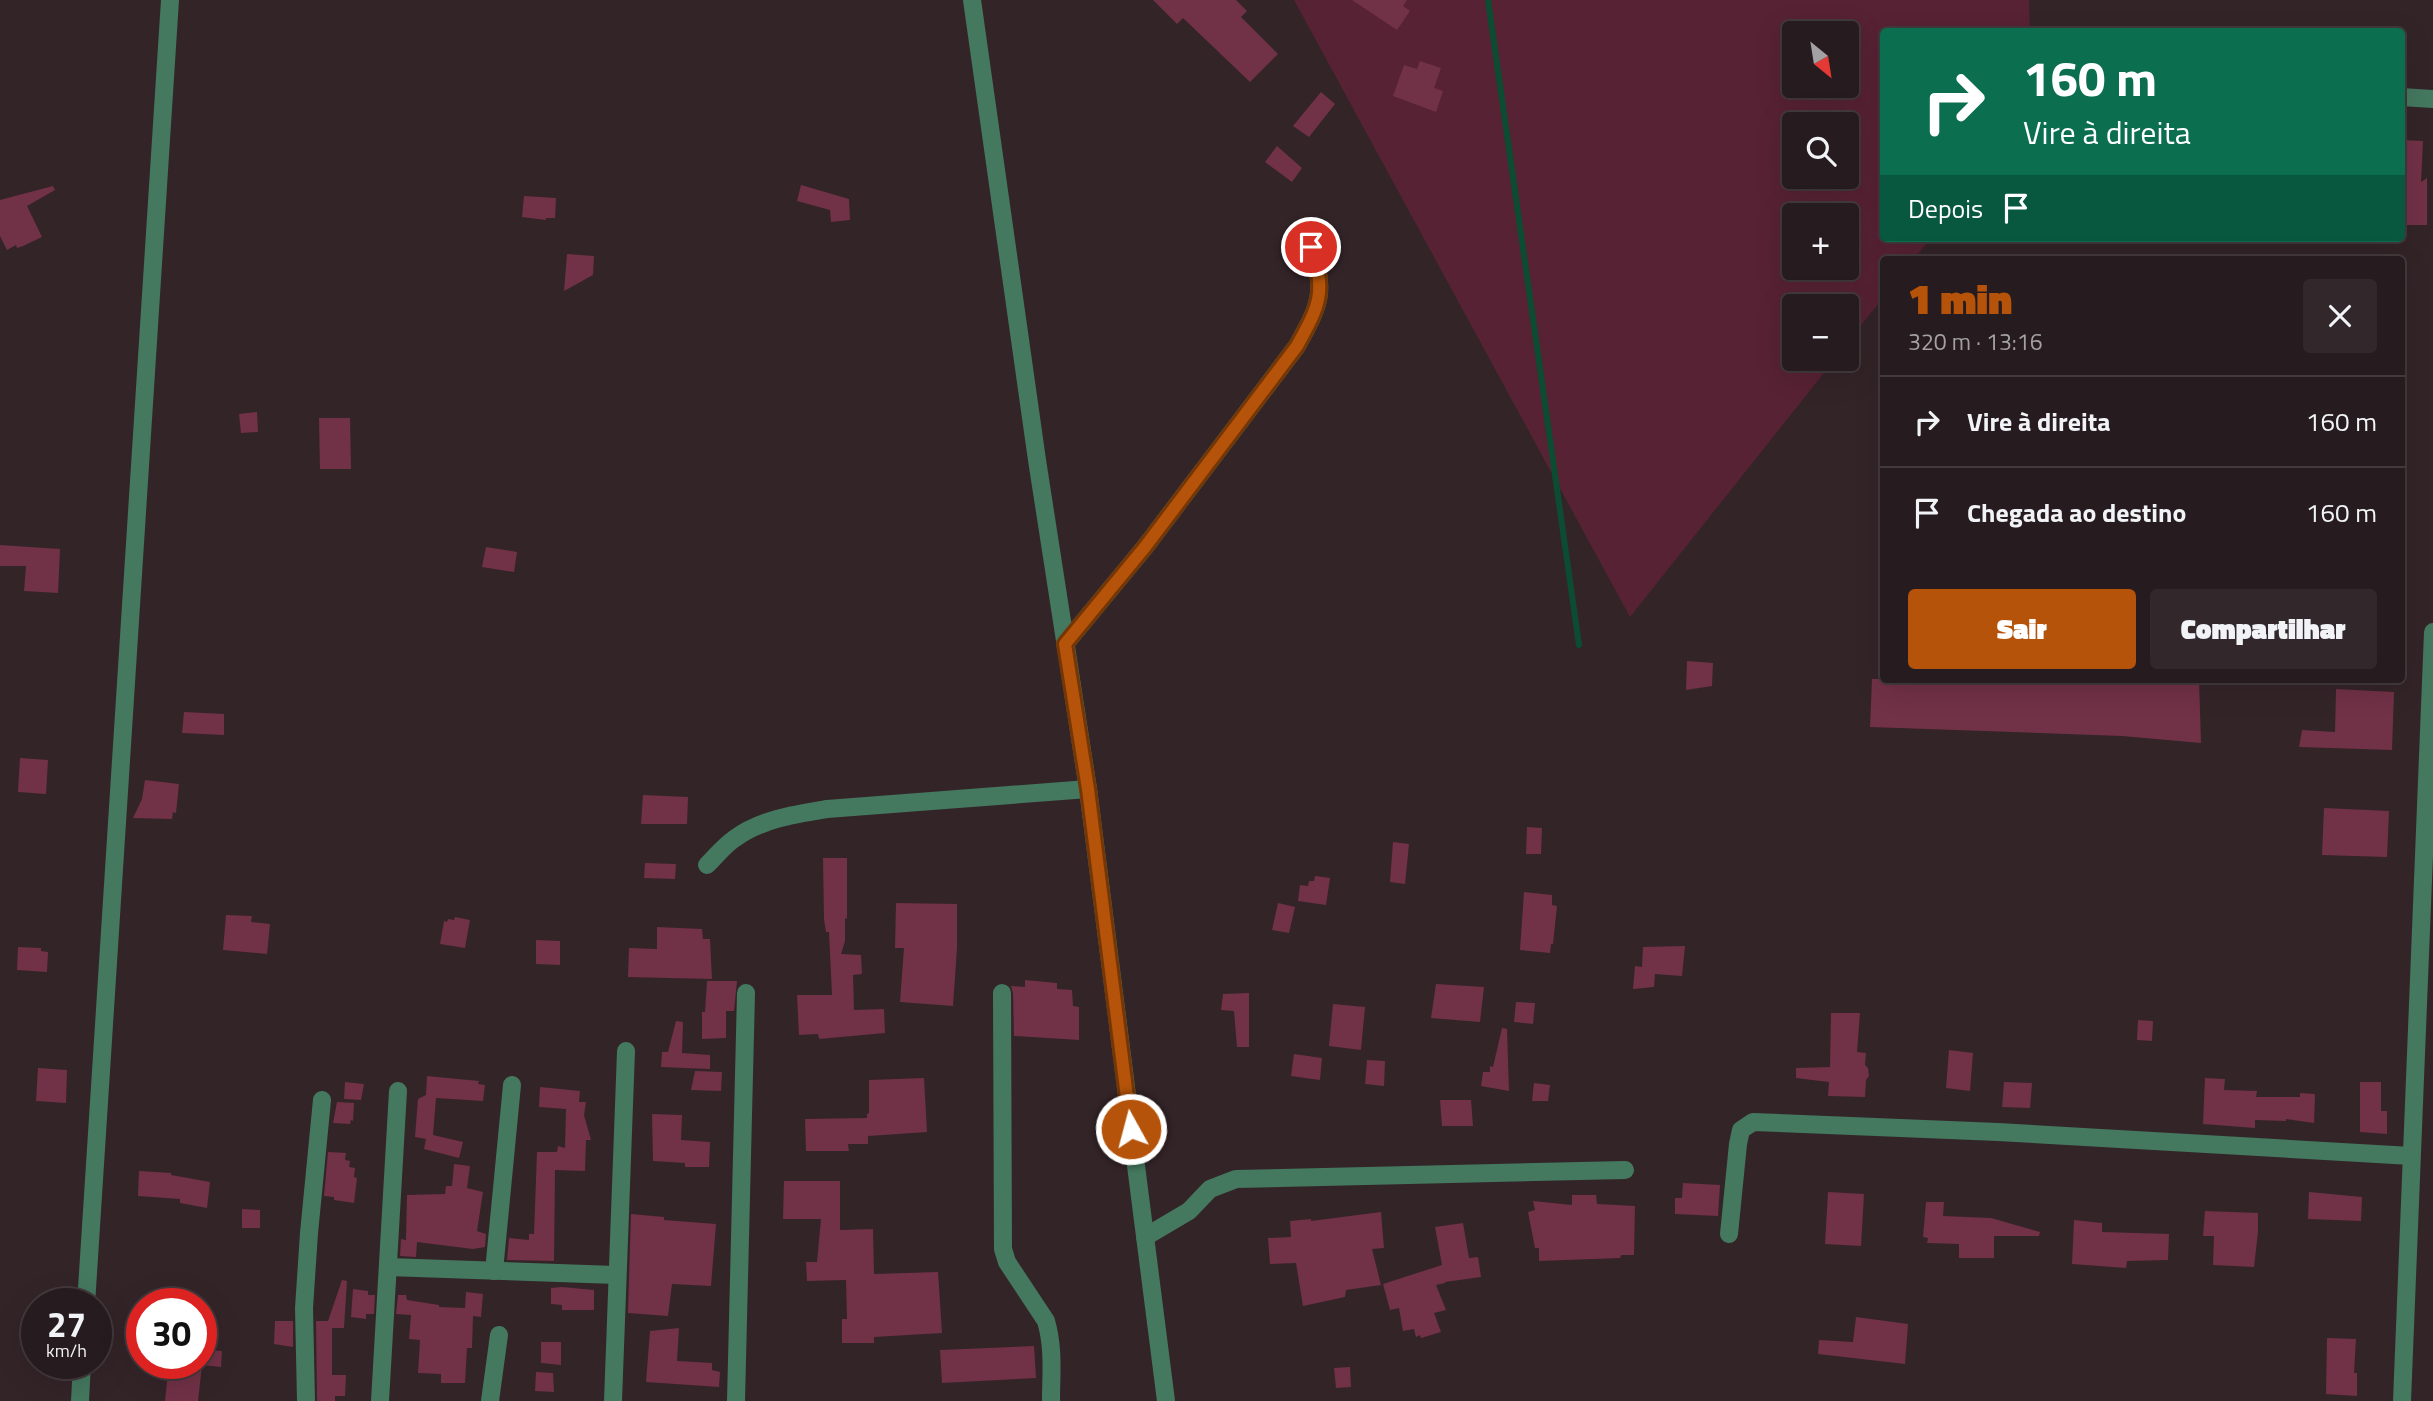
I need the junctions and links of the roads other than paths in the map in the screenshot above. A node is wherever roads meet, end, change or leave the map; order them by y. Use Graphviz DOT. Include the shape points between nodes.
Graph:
graph roads {
  1 [pos="170,0"];
  2 [pos="972,0"];
  3 [pos="2405,97"];
  4 [pos="2433,99"];
  5 [pos="1311,247"];
  6 [pos="2433,632"];
  7 [pos="1065,644"];
  8 [pos="1088,789"];
  9 [pos="2428,836"];
  10 [pos="706,865"];
  11 [pos="746,993"];
  12 [pos="1002,993"];
  13 [pos="626,1051"];
  14 [pos="512,1084"];
  15 [pos="398,1091"];
  16 [pos="322,1100"];
  17 [pos="2411,1156"];
  18 [pos="1626,1170"];
  19 [pos="1729,1234"];
  20 [pos="1145,1237"];
  21 [pos="388,1267"];
  22 [pos="494,1271"];
  23 [pos="616,1275"];
  24 [pos="87,1288"];
  25 [pos="499,1335"];
  26 [pos="81,1379"];
  27 [pos="80,1401"];
  28 [pos="306,1401"];
  29 [pos="380,1401"];
  30 [pos="490,1401"];
  31 [pos="613,1401"];
  32 [pos="736,1401"];
  33 [pos="1051,1401"];
  34 [pos="1166,1401"];
  35 [pos="2402,1401"];
  1 -- 24 [label="street"];
  2 -- 7 [label="street"];
  3 -- 4 [label="street"];
  5 -- 7 [label="street" via="1321,289 1314,316 1297,346 1145,547"];
  6 -- 9 [label="street"];
  7 -- 8 [label="street"];
  8 -- 10 [label="street" via="792,815 735,838"];
  8 -- 20 [label="street"];
  9 -- 17 [label="street"];
  11 -- 32 [label="street"];
  12 -- 33 [label="street" via="1003,1249 1049,1330"];
  13 -- 23 [label="street"];
  14 -- 22 [label="street"];
  15 -- 21 [label="street"];
  16 -- 28 [label="street" via="304,1308"];
  17 -- 19 [label="street" via="1752,1122 1741,1130 1738,1144"];
  17 -- 35 [label="street"];
  18 -- 20 [label="street" via="1236,1179 1210,1189 1189,1211"];
  20 -- 34 [label="street"];
  21 -- 22 [label="street"];
  21 -- 29 [label="street"];
  22 -- 23 [label="street"];
  23 -- 31 [label="street"];
  25 -- 30 [label="street"];
  26 -- 27 [label="street"];
}
